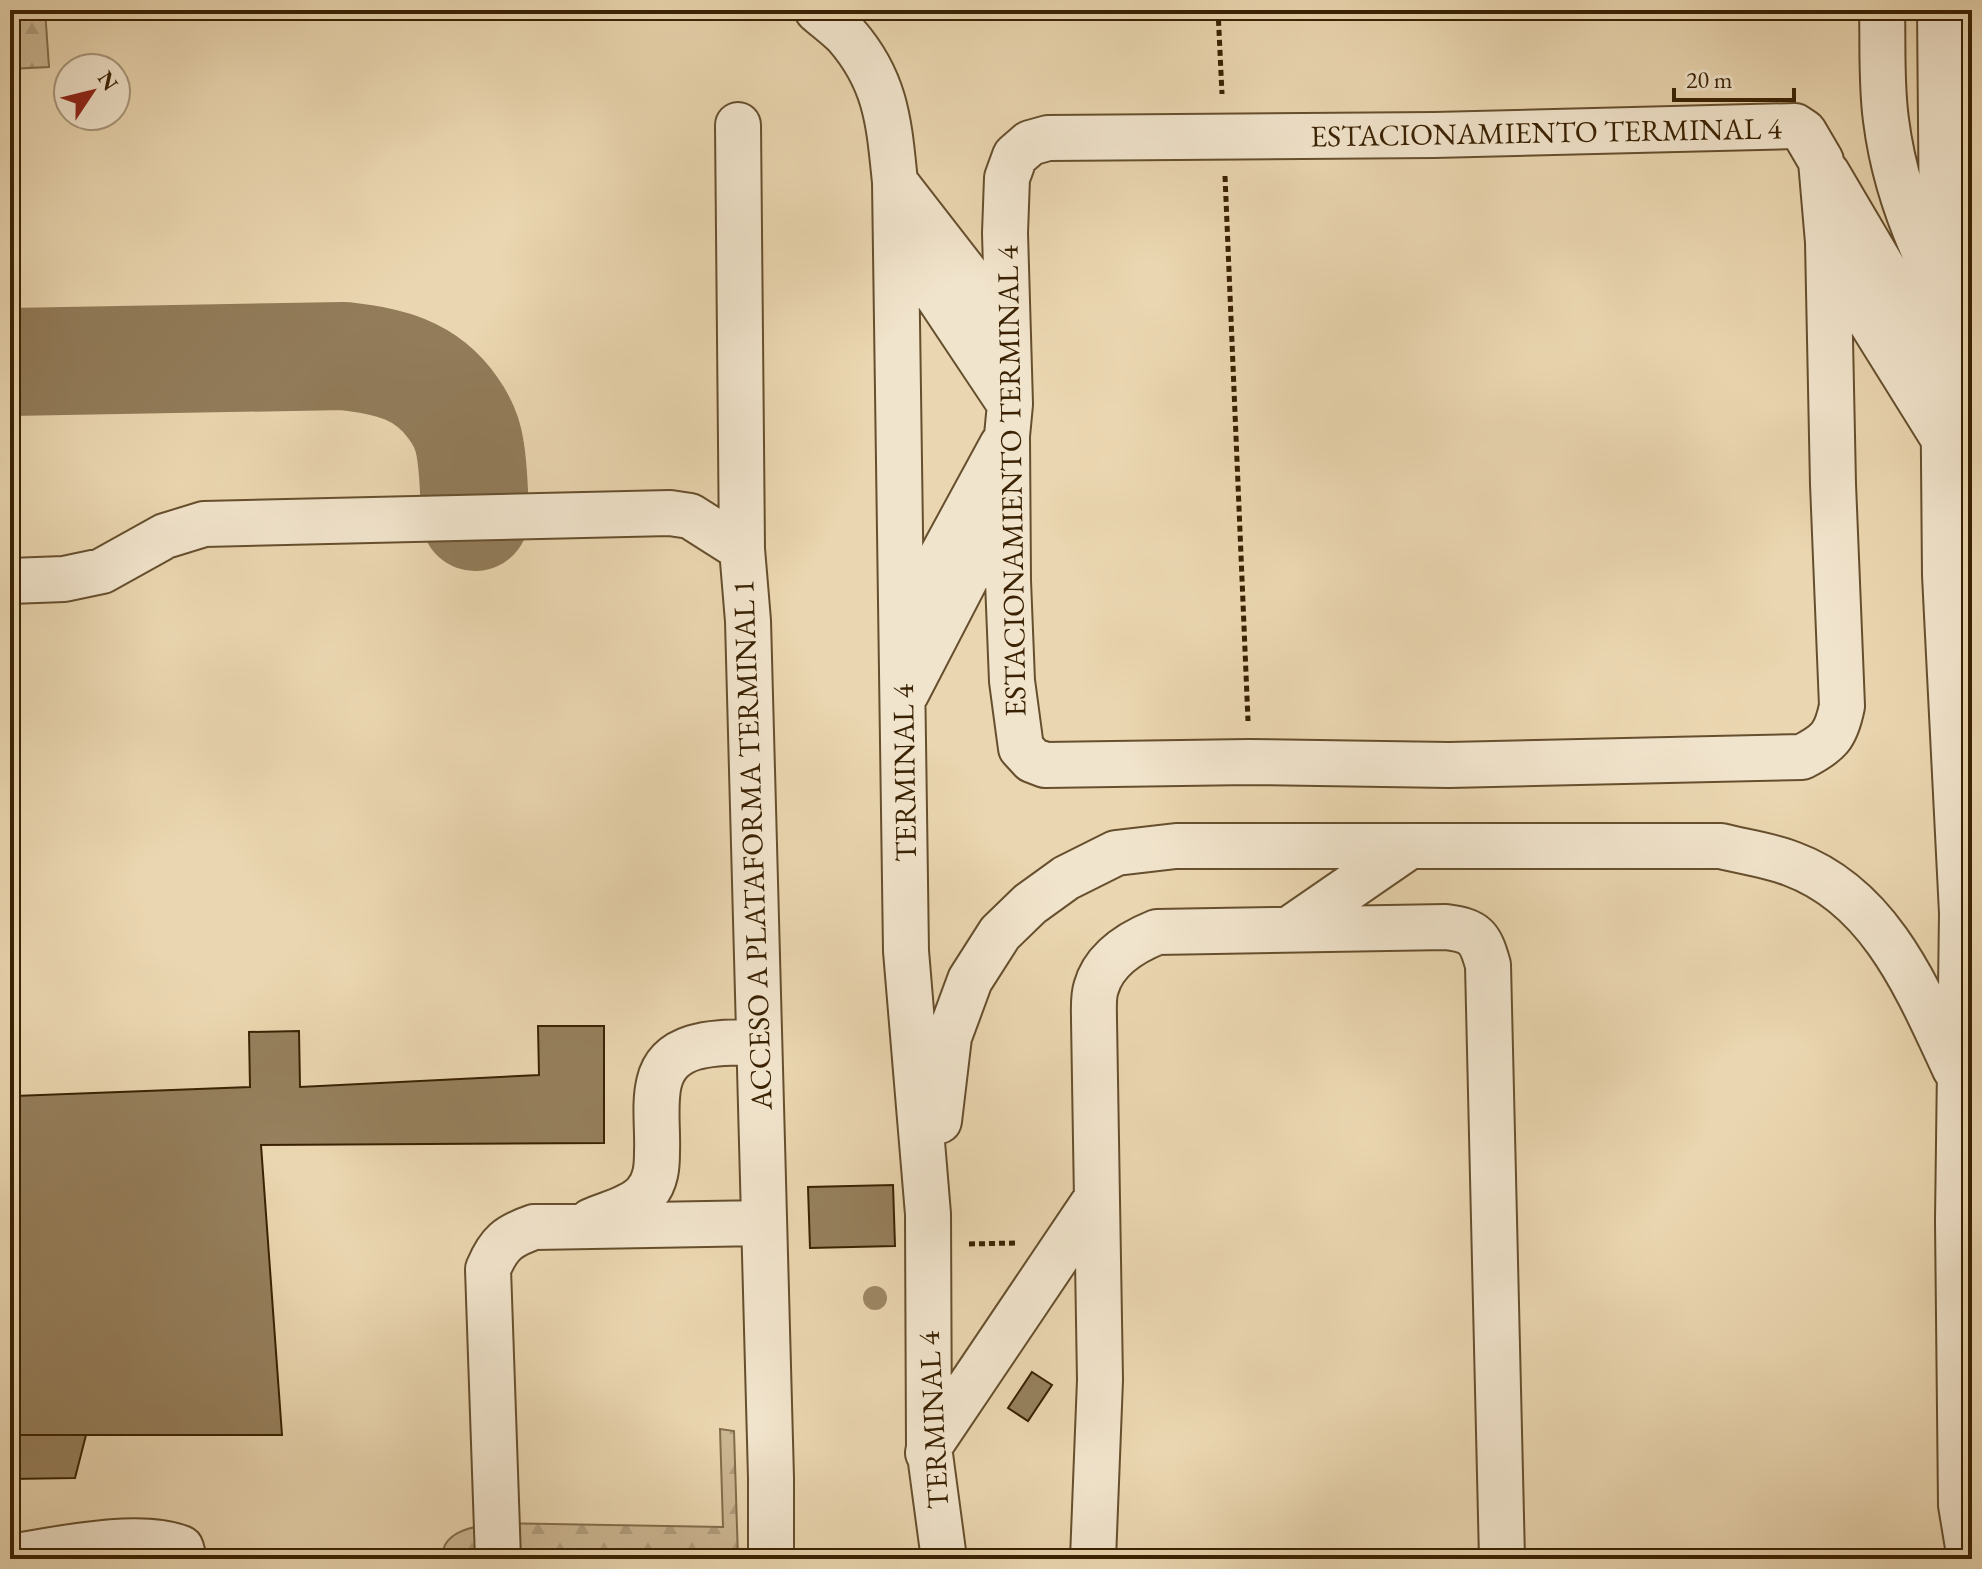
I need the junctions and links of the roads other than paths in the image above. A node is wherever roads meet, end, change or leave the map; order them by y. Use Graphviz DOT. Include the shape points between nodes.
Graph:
graph roads {
  1 [pos="817,10"];
  2 [pos="1882,10"];
  3 [pos="1940,10"];
  4 [pos="738,125"];
  5 [pos="1821,161"];
  6 [pos="895,182"];
  7 [pos="897,235"];
  8 [pos="1828,242"];
  9 [pos="1942,290"];
  10 [pos="1006,325"];
  11 [pos="1944,370"];
  12 [pos="1008,420"];
  13 [pos="1945,441"];
  14 [pos="1007,500"];
  15 [pos="742,549"];
  16 [pos="10,581"];
  17 [pos="902,630"];
  18 [pos="903,700"];
  19 [pos="1430,846"];
  20 [pos="1291,928"];
  21 [pos="1337,928"];
  22 [pos="759,1042"];
  23 [pos="1961,1082"];
  24 [pos="1097,1219"];
  25 [pos="764,1223"];
  26 [pos="578,1226"];
  27 [pos="928,1230"];
  28 [pos="931,1467"];
  29 [pos="10,1557"];
  30 [pos="184,1559"];
  31 [pos="498,1559"];
  32 [pos="771,1559"];
  33 [pos="918,1559"];
  34 [pos="944,1559"];
  35 [pos="1093,1559"];
  36 [pos="1502,1559"];
  37 [pos="1970,1559"];
  1 -- 6 [label="street, TERMINAL 4" via="845,34 872,71 888,114"];
  2 -- 9 [label="street" via="1885,118 1894,172 1912,229"];
  3 -- 9 [label="street"];
  4 -- 15 [label="street"];
  5 -- 8 [label="street, ESTACIONAMIENTO TERMINAL 4"];
  5 -- 10 [label="street, ESTACIONAMIENTO TERMINAL 4" via="1795,126 1048,138 1030,143 1015,156 1007,178"];
  5 -- 11 [label="street, ESTACIONAMIENTO TERMINAL 4"];
  6 -- 7 [label="street, TERMINAL 4"];
  6 -- 10 [label="street"];
  7 -- 12 [label="street"];
  7 -- 17 [label="street, TERMINAL 4"];
  8 -- 13 [label="street, ESTACIONAMIENTO TERMINAL 4"];
  8 -- 14 [label="street, ESTACIONAMIENTO TERMINAL 4" via="1842,706 1838,727 1825,745 1802,757 1449,765 1045,765 1032,760 1017,736"];
  9 -- 11 [label="street"];
  10 -- 12 [label="street, ESTACIONAMIENTO TERMINAL 4"];
  11 -- 13 [label="street"];
  12 -- 14 [label="street, ESTACIONAMIENTO TERMINAL 4"];
  12 -- 17 [label="street"];
  13 -- 23 [label="street" via="1945,575 1962,913"];
  14 -- 18 [label="street"];
  15 -- 16 [label="street, ACCESO A PLATAFORMA TERMINAL 1" via="690,516 670,513 204,524 165,536 102,571"];
  15 -- 22 [label="street, ACCESO A PLATAFORMA TERMINAL 1"];
  17 -- 18 [label="street, TERMINAL 4"];
  18 -- 27 [label="street, TERMINAL 4" via="906,951"];
  19 -- 20 [label="street"];
  19 -- 21 [label="street"];
  19 -- 23 [label="street" via="1721,846 1793,864 1836,888 1873,921 1914,980"];
  19 -- 27 [label="street" via="1176,846 1116,853 1066,878 1030,904 1000,933 970,980 949,1037"];
  20 -- 21 [label="street"];
  20 -- 24 [label="street" via="1157,932 1119,953 1104,971 1096,988 1094,1020"];
  21 -- 36 [label="street" via="1462,929 1482,943 1488,965"];
  22 -- 25 [label="street, ACCESO A PLATAFORMA TERMINAL 1"];
  22 -- 26 [label="street" via="693,1047 667,1066 659,1083 654,1183 633,1204"];
  23 -- 37 [label="street" via="1961,1505"];
  24 -- 28 [label="street"];
  24 -- 35 [label="street" via="1100,1380"];
  25 -- 26 [label="street"];
  25 -- 32 [label="street, ACCESO A PLATAFORMA TERMINAL 1"];
  26 -- 31 [label="street" via="534,1227 515,1234 497,1249 488,1269"];
  27 -- 28 [label="street, TERMINAL 4"];
  28 -- 33 [label="street"];
  28 -- 34 [label="street, TERMINAL 4"];
  29 -- 30 [label="street" via="130,1541 167,1542 181,1548"];
}
